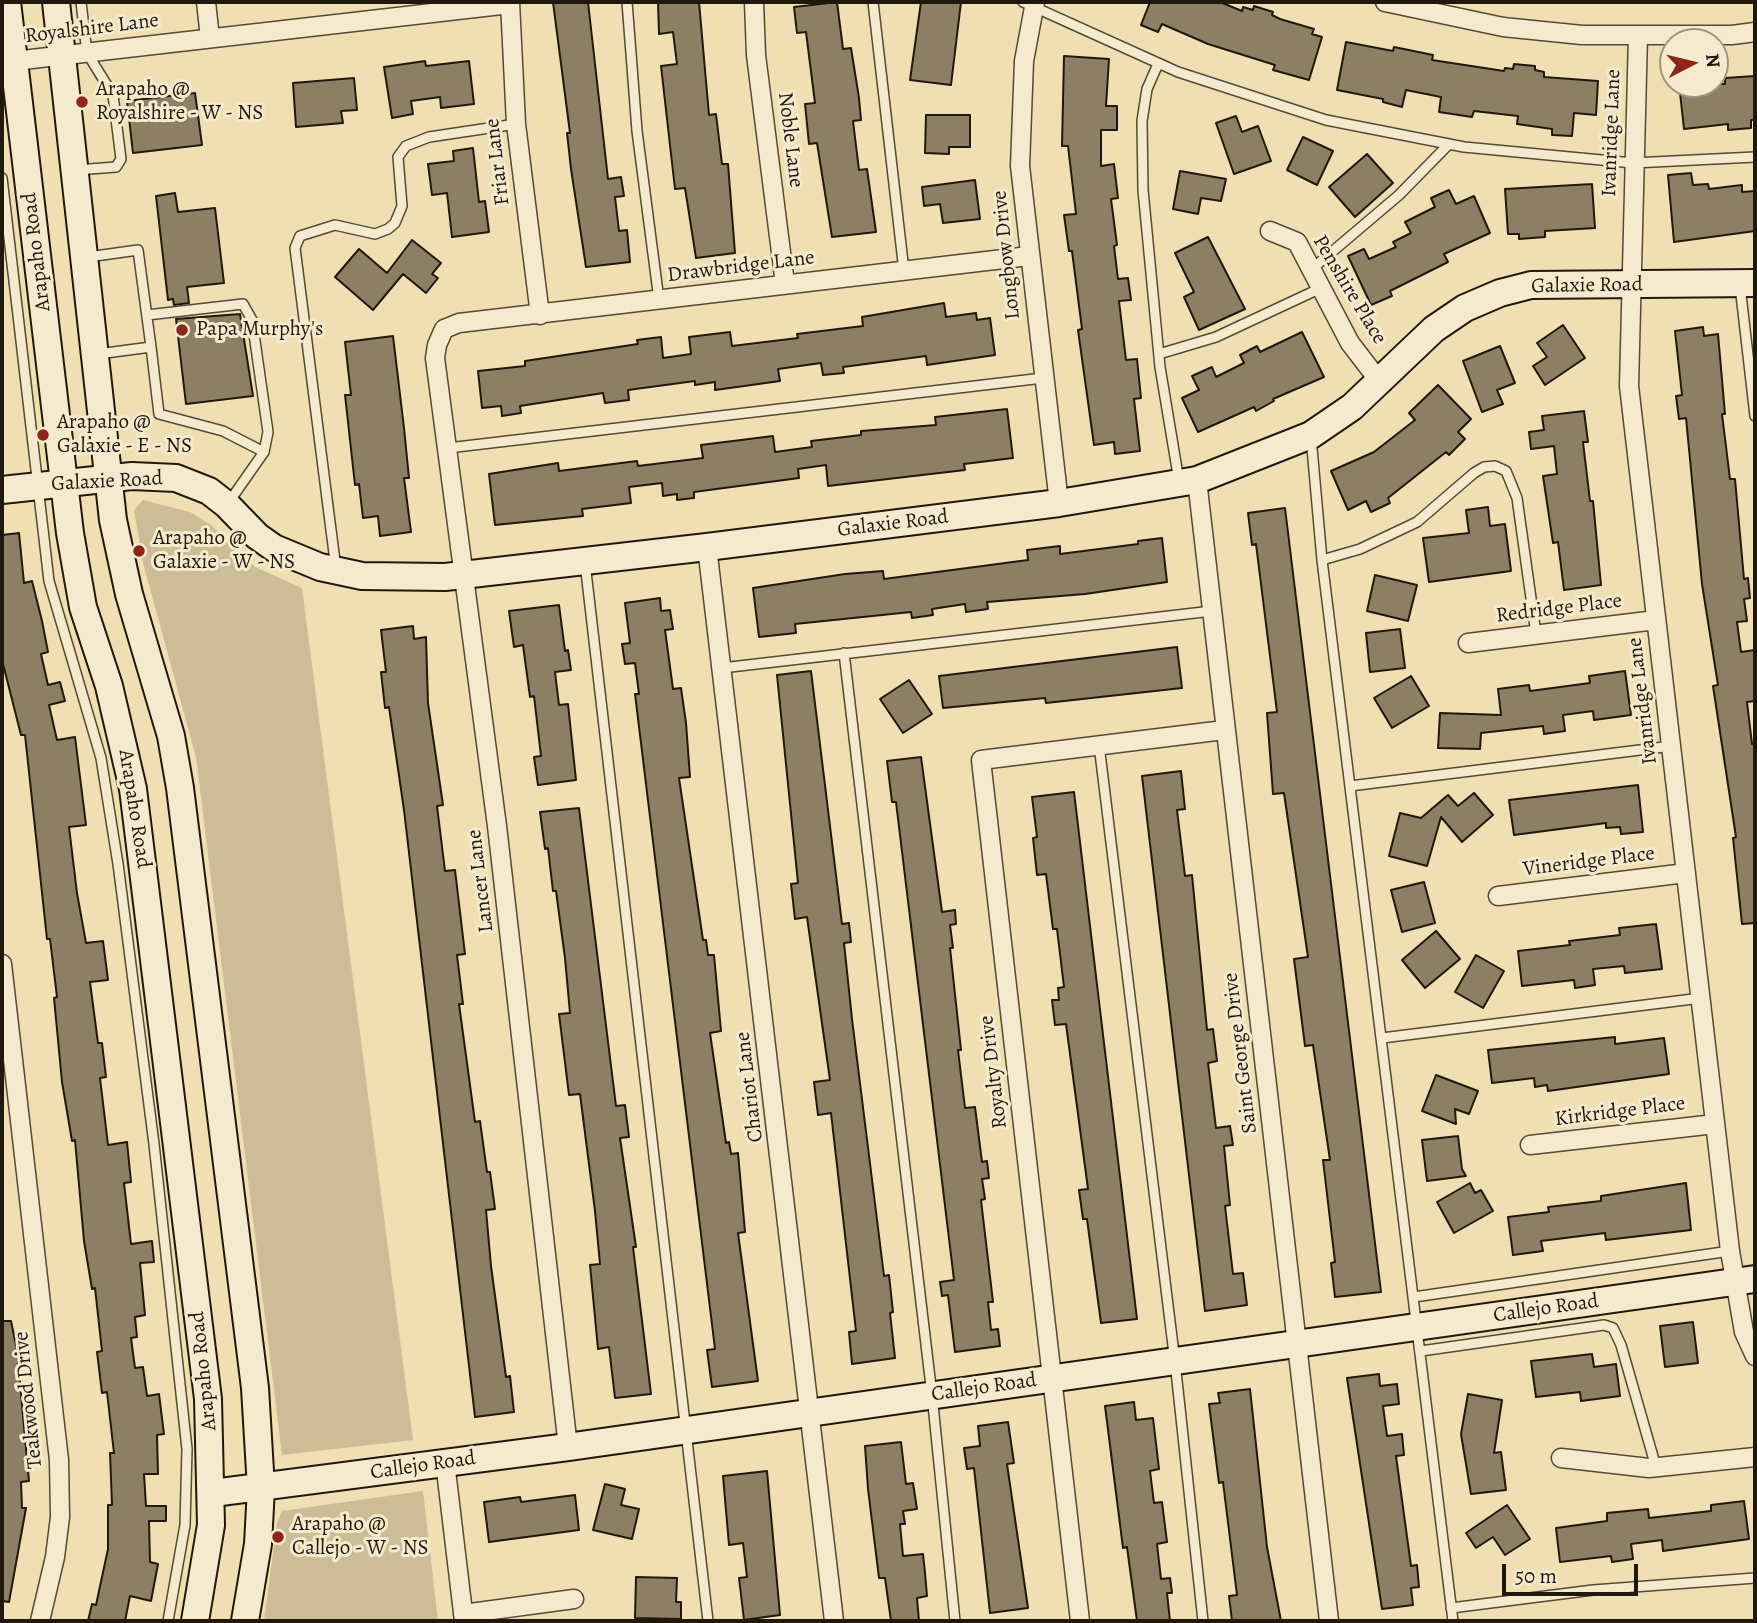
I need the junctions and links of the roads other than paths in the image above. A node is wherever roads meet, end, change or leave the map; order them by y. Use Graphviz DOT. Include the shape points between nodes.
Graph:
graph roads {
  1 [pos="7,2"];
  2 [pos="56,2"];
  3 [pos="81,2"];
  4 [pos="206,2"];
  5 [pos="627,2"];
  6 [pos="754,2"];
  7 [pos="873,2"];
  8 [pos="1385,2"];
  9 [pos="510,3"];
  10 [pos="1030,4"];
  11 [pos="1755,32"];
  12 [pos="1638,35"];
  13 [pos="210,38"];
  14 [pos="75,55"];
  15 [pos="14,61"];
  16 [pos="1158,64"];
  17 [pos="516,124"];
  18 [pos="1449,145"];
  19 [pos="1755,156"];
  20 [pos="1633,163"];
  21 [pos="76,170"];
  22 [pos="2,178"];
  23 [pos="1270,232"];
  24 [pos="1028,256"];
  25 [pos="86,257"];
  26 [pos="1313,268"];
  27 [pos="904,271"];
  28 [pos="785,284"];
  29 [pos="1631,284"];
  30 [pos="1747,284"];
  31 [pos="1321,288"];
  32 [pos="659,300"];
  33 [pos="147,315"];
  34 [pos="540,315"];
  35 [pos="459,323"];
  36 [pos="151,348"];
  37 [pos="96,354"];
  38 [pos="1159,354"];
  39 [pos="1043,378"];
  40 [pos="1380,382"];
  41 [pos="1755,416"];
  42 [pos="1311,435"];
  43 [pos="448,448"];
  44 [pos="264,452"];
  45 [pos="109,479"];
  46 [pos="1188,482"];
  47 [pos="51,484"];
  48 [pos="2,491"];
  49 [pos="1059,503"];
  50 [pos="227,505"];
  51 [pos="707,547"];
  52 [pos="1322,560"];
  53 [pos="585,561"];
  54 [pos="337,570"];
  55 [pos="466,575"];
  56 [pos="1212,611"];
  57 [pos="1656,620"];
  58 [pos="1536,634"];
  59 [pos="1468,643"];
  60 [pos="844,653"];
  61 [pos="723,668"];
  62 [pos="1224,730"];
  63 [pos="1099,746"];
  64 [pos="1672,746"];
  65 [pos="1350,786"];
  66 [pos="1686,873"];
  67 [pos="1498,896"];
  68 [pos="2,964"];
  69 [pos="1701,998"];
  70 [pos="1382,1038"];
  71 [pos="1715,1124"];
  72 [pos="1530,1145"];
  73 [pos="1730,1251"];
  74 [pos="1745,1281"];
  75 [pos="1414,1297"];
  76 [pos="1420,1339"];
  77 [pos="1298,1345"];
  78 [pos="1755,1356"];
  79 [pos="1175,1362"];
  80 [pos="1053,1378"];
  81 [pos="932,1395"];
  82 [pos="811,1413"];
  83 [pos="687,1429"];
  84 [pos="568,1447"];
  85 [pos="1755,1457"];
  86 [pos="1561,1458"];
  87 [pos="445,1462"];
  88 [pos="1656,1467"];
  89 [pos="261,1488"];
  90 [pos="213,1493"];
  91 [pos="1755,1578"];
  92 [pos="574,1599"];
  93 [pos="1451,1608"];
  94 [pos="464,1617"];
  95 [pos="40,1621"];
  96 [pos="168,1621"];
  97 [pos="195,1621"];
  98 [pos="245,1621"];
  99 [pos="708,1621"];
  100 [pos="834,1621"];
  101 [pos="955,1621"];
  102 [pos="1080,1621"];
  103 [pos="1203,1621"];
  104 [pos="1329,1621"];
  105 [pos="1453,1621"];
  1 -- 15 [label="street, Arapaho Road"];
  2 -- 14 [label="street"];
  3 -- 14 [label="lane"];
  4 -- 13 [label="street"];
  5 -- 32 [label="lane" via="637,131"];
  6 -- 28 [label="street, Noble Lane" via="756,55"];
  7 -- 27 [label="lane"];
  8 -- 12 [label="street" via="1503,27"];
  9 -- 13 [label="street, Royalshire Lane"];
  9 -- 17 [label="street, Friar Lane"];
  10 -- 16 [label="lane"];
  10 -- 24 [label="street, Longbow Drive" via="1020,166"];
  11 -- 12 [label="street"];
  12 -- 20 [label="street, Ivanridge Lane"];
  13 -- 14 [label="street, Royalshire Lane"];
  14 -- 15 [label="street, Royalshire Lane"];
  14 -- 21 [label="street"];
  14 -- 21 [label="lane" via="113,95 121,159 116,167"];
  15 -- 47 [label="street, Arapaho Road"];
  16 -- 18 [label="lane" via="1326,120"];
  16 -- 38 [label="lane" via="1147,89 1142,121 1143,190"];
  17 -- 34 [label="street, Friar Lane"];
  17 -- 54 [label="lane" via="429,137 406,146 398,157 402,206 395,223 375,234 335,225 300,236 295,248"];
  18 -- 20 [label="lane"];
  18 -- 26 [label="lane" via="1399,195"];
  19 -- 20 [label="lane"];
  20 -- 29 [label="street, Ivanridge Lane"];
  21 -- 25 [label="street"];
  22 -- 47 [label="lane"];
  23 -- 26 [label="street, Penshire Place" via="1297,242"];
  24 -- 27 [label="street, Drawbridge Lane"];
  24 -- 39 [label="street, Longbow Drive"];
  25 -- 33 [label="lane" via="138,250"];
  25 -- 37 [label="street"];
  26 -- 31 [label="street, Penshire Place"];
  27 -- 28 [label="street, Drawbridge Lane"];
  28 -- 32 [label="street, Drawbridge Lane"];
  29 -- 30 [label="street, Galaxie Road"];
  29 -- 40 [label="street, Galaxie Road" via="1531,285 1500,293 1465,307 1434,329"];
  29 -- 57 [label="street, Ivanridge Lane" via="1629,386"];
  30 -- 41 [label="lane"];
  31 -- 38 [label="lane" via="1216,337"];
  31 -- 40 [label="street, Penshire Place" via="1350,343"];
  32 -- 34 [label="street, Drawbridge Lane"];
  33 -- 36 [label="lane"];
  33 -- 44 [label="lane" via="243,304 252,320 268,432"];
  34 -- 35 [label="street, Drawbridge Lane"];
  35 -- 43 [label="street, Lancer Lane" via="444,329 435,358"];
  36 -- 37 [label="lane"];
  36 -- 44 [label="lane" via="159,414 223,430"];
  37 -- 45 [label="street"];
  38 -- 46 [label="lane"];
  39 -- 43 [label="lane"];
  39 -- 49 [label="street, Longbow Drive"];
  40 -- 42 [label="street, Galaxie Road"];
  42 -- 46 [label="street, Galaxie Road"];
  42 -- 52 [label="lane"];
  43 -- 55 [label="street, Lancer Lane"];
  44 -- 50 [label="lane"];
  45 -- 47 [label="street, Galaxie Road"];
  45 -- 50 [label="street, Galaxie Road" via="176,478 209,491"];
  45 -- 89 [label="street" via="128,594 154,672 180,788 255,1388"];
  46 -- 49 [label="street, Galaxie Road"];
  46 -- 56 [label="street, Saint George Drive"];
  47 -- 48 [label="street, Galaxie Road"];
  47 -- 90 [label="street, Arapaho Road" via="109,686 133,789 208,1398"];
  47 -- 96 [label="lane" via="49,581 101,758 118,864 187,1449 185,1525"];
  49 -- 51 [label="street, Galaxie Road"];
  50 -- 54 [label="street, Galaxie Road" via="274,548"];
  51 -- 53 [label="street, Galaxie Road"];
  51 -- 61 [label="street, Chariot Lane"];
  52 -- 58 [label="lane" via="1360,550 1417,522 1474,472 1495,466 1506,471 1517,498"];
  52 -- 65 [label="lane"];
  53 -- 55 [label="street, Galaxie Road"];
  53 -- 83 [label="lane"];
  54 -- 55 [label="street, Galaxie Road" via="400,579"];
  55 -- 84 [label="street, Lancer Lane"];
  56 -- 60 [label="lane"];
  56 -- 62 [label="street, Saint George Drive"];
  57 -- 58 [label="street, Redridge Place"];
  57 -- 64 [label="street, Ivanridge Lane"];
  58 -- 59 [label="street, Redridge Place"];
  60 -- 61 [label="lane"];
  60 -- 81 [label="lane"];
  61 -- 82 [label="street, Chariot Lane"];
  62 -- 63 [label="street, Royalty Drive"];
  62 -- 77 [label="street, Saint George Drive"];
  63 -- 79 [label="lane"];
  63 -- 80 [label="street, Royalty Drive" via="981,760"];
  64 -- 65 [label="lane"];
  64 -- 66 [label="street, Ivanridge Lane"];
  65 -- 70 [label="lane"];
  66 -- 67 [label="street, Vineridge Place"];
  66 -- 69 [label="street, Ivanridge Lane"];
  68 -- 95 [label="street, Teakwood Drive" via="60,1460 60,1517"];
  69 -- 70 [label="lane"];
  69 -- 71 [label="street, Ivanridge Lane"];
  70 -- 75 [label="lane"];
  71 -- 72 [label="street, Kirkridge Place"];
  71 -- 73 [label="street, Ivanridge Lane"];
  73 -- 74 [label="street, Ivanridge Lane"];
  73 -- 75 [label="lane"];
  74 -- 76 [label="street, Callejo Road"];
  74 -- 78 [label="street, Ivanridge Lane" via="1744,1332"];
  75 -- 76 [label="lane"];
  76 -- 77 [label="street, Callejo Road"];
  76 -- 88 [label="lane" via="1604,1325 1613,1328"];
  76 -- 93 [label="lane"];
  77 -- 79 [label="street, Callejo Road"];
  77 -- 104 [label="street, Saint George Drive"];
  79 -- 80 [label="street, Callejo Road"];
  79 -- 103 [label="lane"];
  80 -- 81 [label="street, Callejo Road"];
  80 -- 102 [label="street, Royalty Drive"];
  81 -- 82 [label="street, Callejo Road"];
  81 -- 101 [label="lane"];
  82 -- 83 [label="street, Callejo Road"];
  82 -- 100 [label="street, Chariot Lane"];
  83 -- 84 [label="street, Callejo Road"];
  83 -- 99 [label="lane"];
  84 -- 87 [label="street, Callejo Road"];
  85 -- 88 [label="street"];
  86 -- 88 [label="street"];
  87 -- 89 [label="street, Callejo Road"];
  87 -- 94 [label="street"];
  89 -- 90 [label="street, Callejo Road"];
  89 -- 98 [label="street" via="258,1544"];
  90 -- 97 [label="street, Arapaho Road" via="208,1555"];
  91 -- 93 [label="lane" via="1592,1590"];
  92 -- 94 [label="street"];
  93 -- 105 [label="lane"];
}
